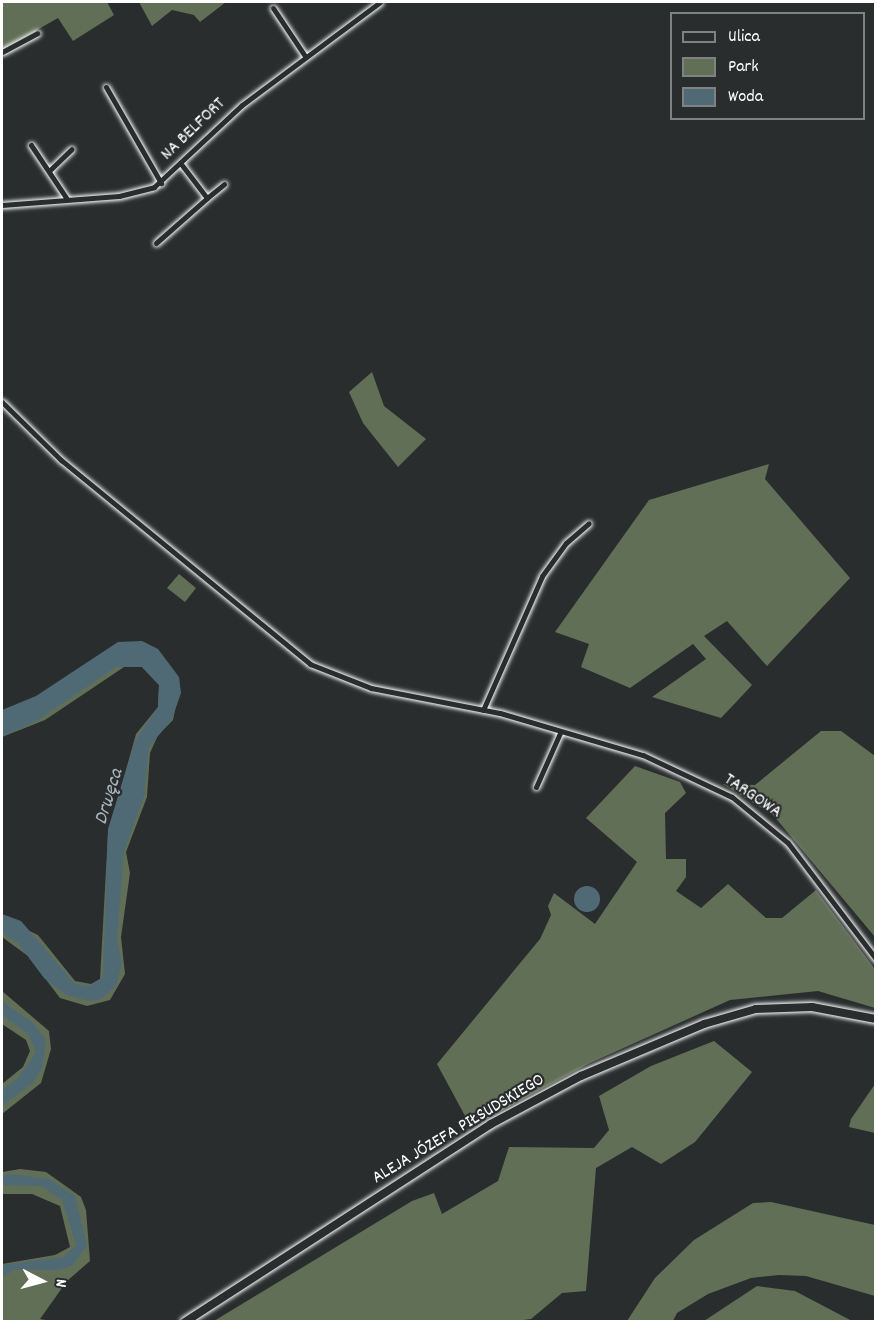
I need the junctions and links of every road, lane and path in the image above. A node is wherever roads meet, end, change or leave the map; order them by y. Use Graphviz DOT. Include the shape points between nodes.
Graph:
graph roads {
  1 [pos="380,2"];
  2 [pos="273,8"];
  3 [pos="37,33"];
  4 [pos="2,52"];
  5 [pos="305,56"];
  6 [pos="106,87"];
  7 [pos="31,145"];
  8 [pos="72,149"];
  9 [pos="181,164"];
  10 [pos="50,170"];
  11 [pos="161,183"];
  12 [pos="224,184"];
  13 [pos="207,198"];
  14 [pos="67,200"];
  15 [pos="2,205"];
  16 [pos="156,243"];
  17 [pos="2,402"];
  18 [pos="589,523"];
  19 [pos="483,710"];
  20 [pos="560,733"];
  21 [pos="536,788"];
  22 [pos="876,959"];
  23 [pos="876,1019"];
  24 [pos="185,1322"];
  1 -- 5 [label="street, NA BELFORT"];
  2 -- 5 [label="street"];
  3 -- 4 [label="street"];
  5 -- 9 [label="street, NA BELFORT" via="242,105"];
  6 -- 11 [label="street"];
  7 -- 10 [label="street"];
  8 -- 10 [label="street"];
  9 -- 11 [label="street, NA BELFORT"];
  9 -- 13 [label="street"];
  10 -- 14 [label="street"];
  11 -- 14 [label="street, NA BELFORT" via="132,195"];
  12 -- 13 [label="street"];
  13 -- 16 [label="street"];
  14 -- 15 [label="street, NA BELFORT"];
  17 -- 19 [label="street, TARGOWA" via="61,460 283,646 325,672 371,688"];
  18 -- 19 [label="street" via="566,543 542,576"];
  19 -- 20 [label="street, TARGOWA"];
  20 -- 21 [label="street"];
  20 -- 22 [label="street, TARGOWA" via="643,756 746,806 788,843"];
  23 -- 24 [label="main road, ALEJA JÓZEFA PIŁSUDSKIEGO" via="812,1007 749,1011 704,1024 581,1076 491,1124"];
}
